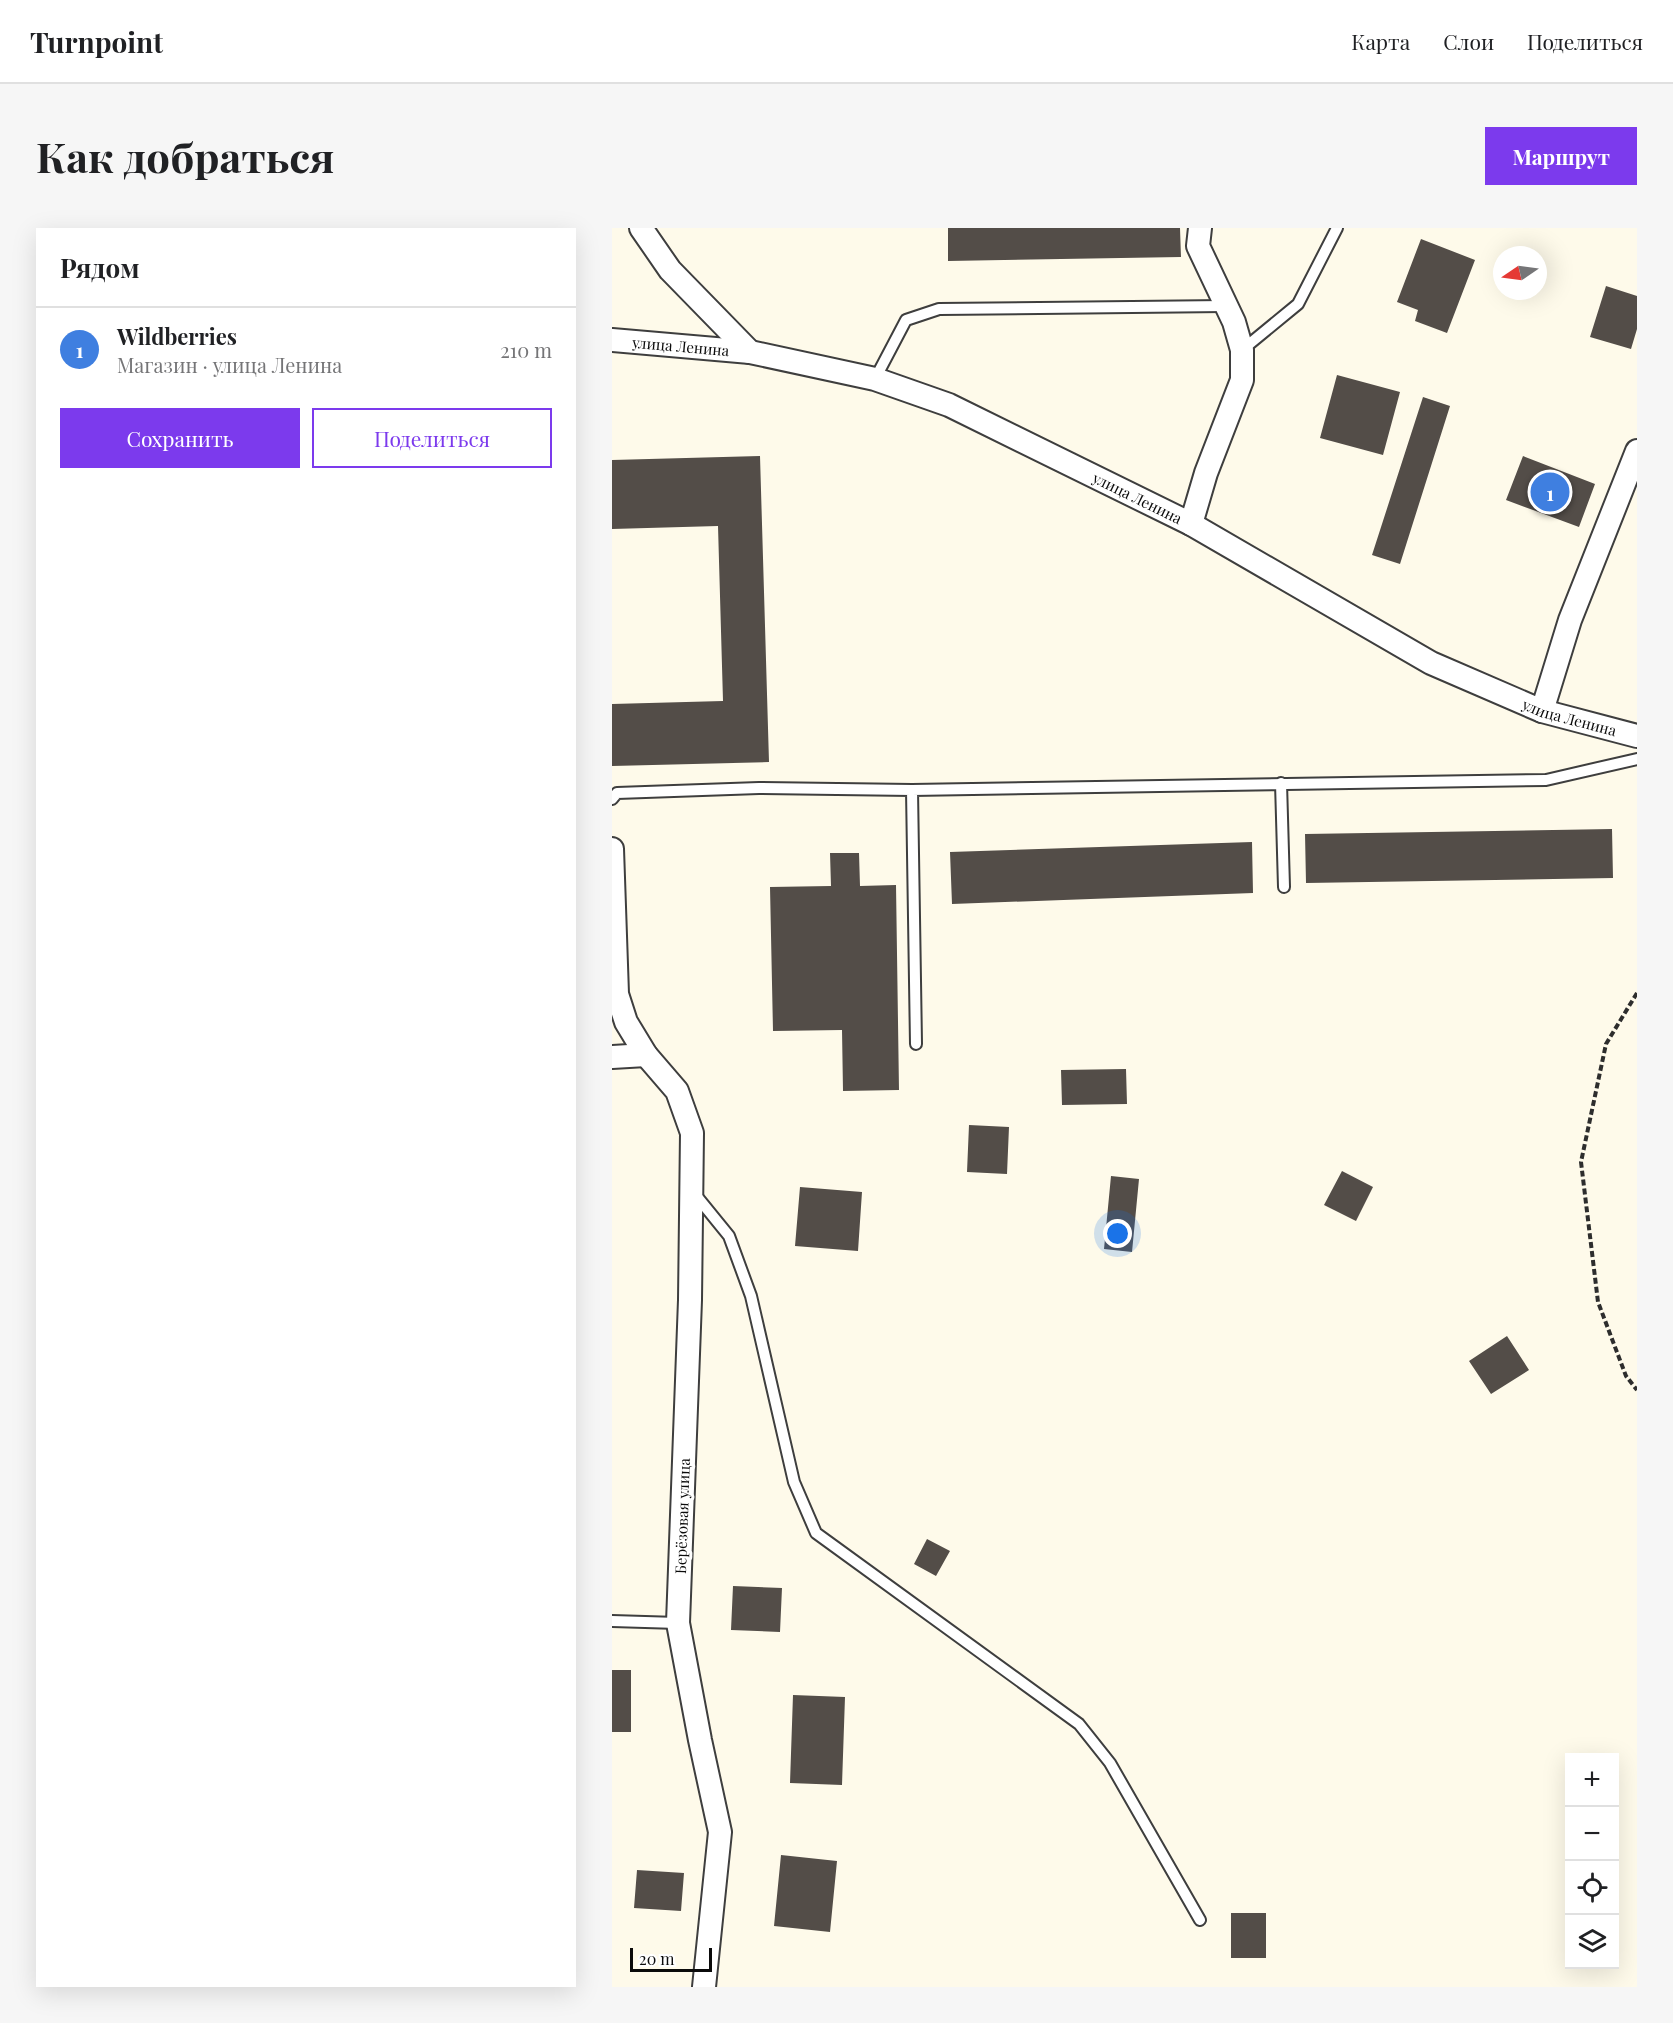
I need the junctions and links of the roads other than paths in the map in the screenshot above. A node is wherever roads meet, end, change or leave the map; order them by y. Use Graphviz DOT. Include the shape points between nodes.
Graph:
graph roads {
  1 [pos="641,228"];
  2 [pos="1200,228"];
  3 [pos="1337,228"];
  4 [pos="1225,306"];
  5 [pos="612,340"];
  6 [pos="1242,350"];
  7 [pos="750,352"];
  8 [pos="875,379"];
  9 [pos="1637,451"];
  10 [pos="1191,524"];
  11 [pos="1542,711"];
  12 [pos="1637,736"];
  13 [pos="1637,759"];
  14 [pos="1281,783"];
  15 [pos="912,790"];
  16 [pos="612,799"];
  17 [pos="612,849"];
  18 [pos="1284,887"];
  19 [pos="916,1044"];
  20 [pos="646,1055"];
  21 [pos="612,1056"];
  22 [pos="692,1190"];
  23 [pos="612,1621"];
  24 [pos="678,1623"];
  25 [pos="1200,1920"];
  26 [pos="704,1987"];
  1 -- 7 [label="street" via="670,270"];
  2 -- 4 [label="street" via="1198,246"];
  3 -- 6 [label="lane" via="1298,304"];
  4 -- 6 [label="street"];
  4 -- 8 [label="lane" via="939,309 906,320"];
  5 -- 7 [label="street, улица Ленина"];
  6 -- 10 [label="street" via="1242,380"];
  7 -- 8 [label="street, улица Ленина"];
  8 -- 10 [label="street, улица Ленина" via="949,405"];
  9 -- 11 [label="street" via="1570,620"];
  10 -- 11 [label="street, улица Ленина" via="1431,663"];
  11 -- 12 [label="street, улица Ленина"];
  13 -- 14 [label="lane" via="1546,780"];
  14 -- 15 [label="lane"];
  14 -- 18 [label="lane"];
  15 -- 16 [label="lane" via="747,788 617,793"];
  15 -- 19 [label="lane"];
  17 -- 20 [label="street, Берёзовая улица" via="617,994 626,1022"];
  20 -- 21 [label="street"];
  20 -- 22 [label="street, Берёзовая улица" via="677,1091 692,1133"];
  22 -- 24 [label="street, Берёзовая улица"];
  22 -- 25 [label="lane" via="729,1236 747,1286 794,1482 816,1533 1079,1724 1110,1763"];
  23 -- 24 [label="lane"];
  24 -- 26 [label="street, Берёзовая улица" via="720,1832"];
}
